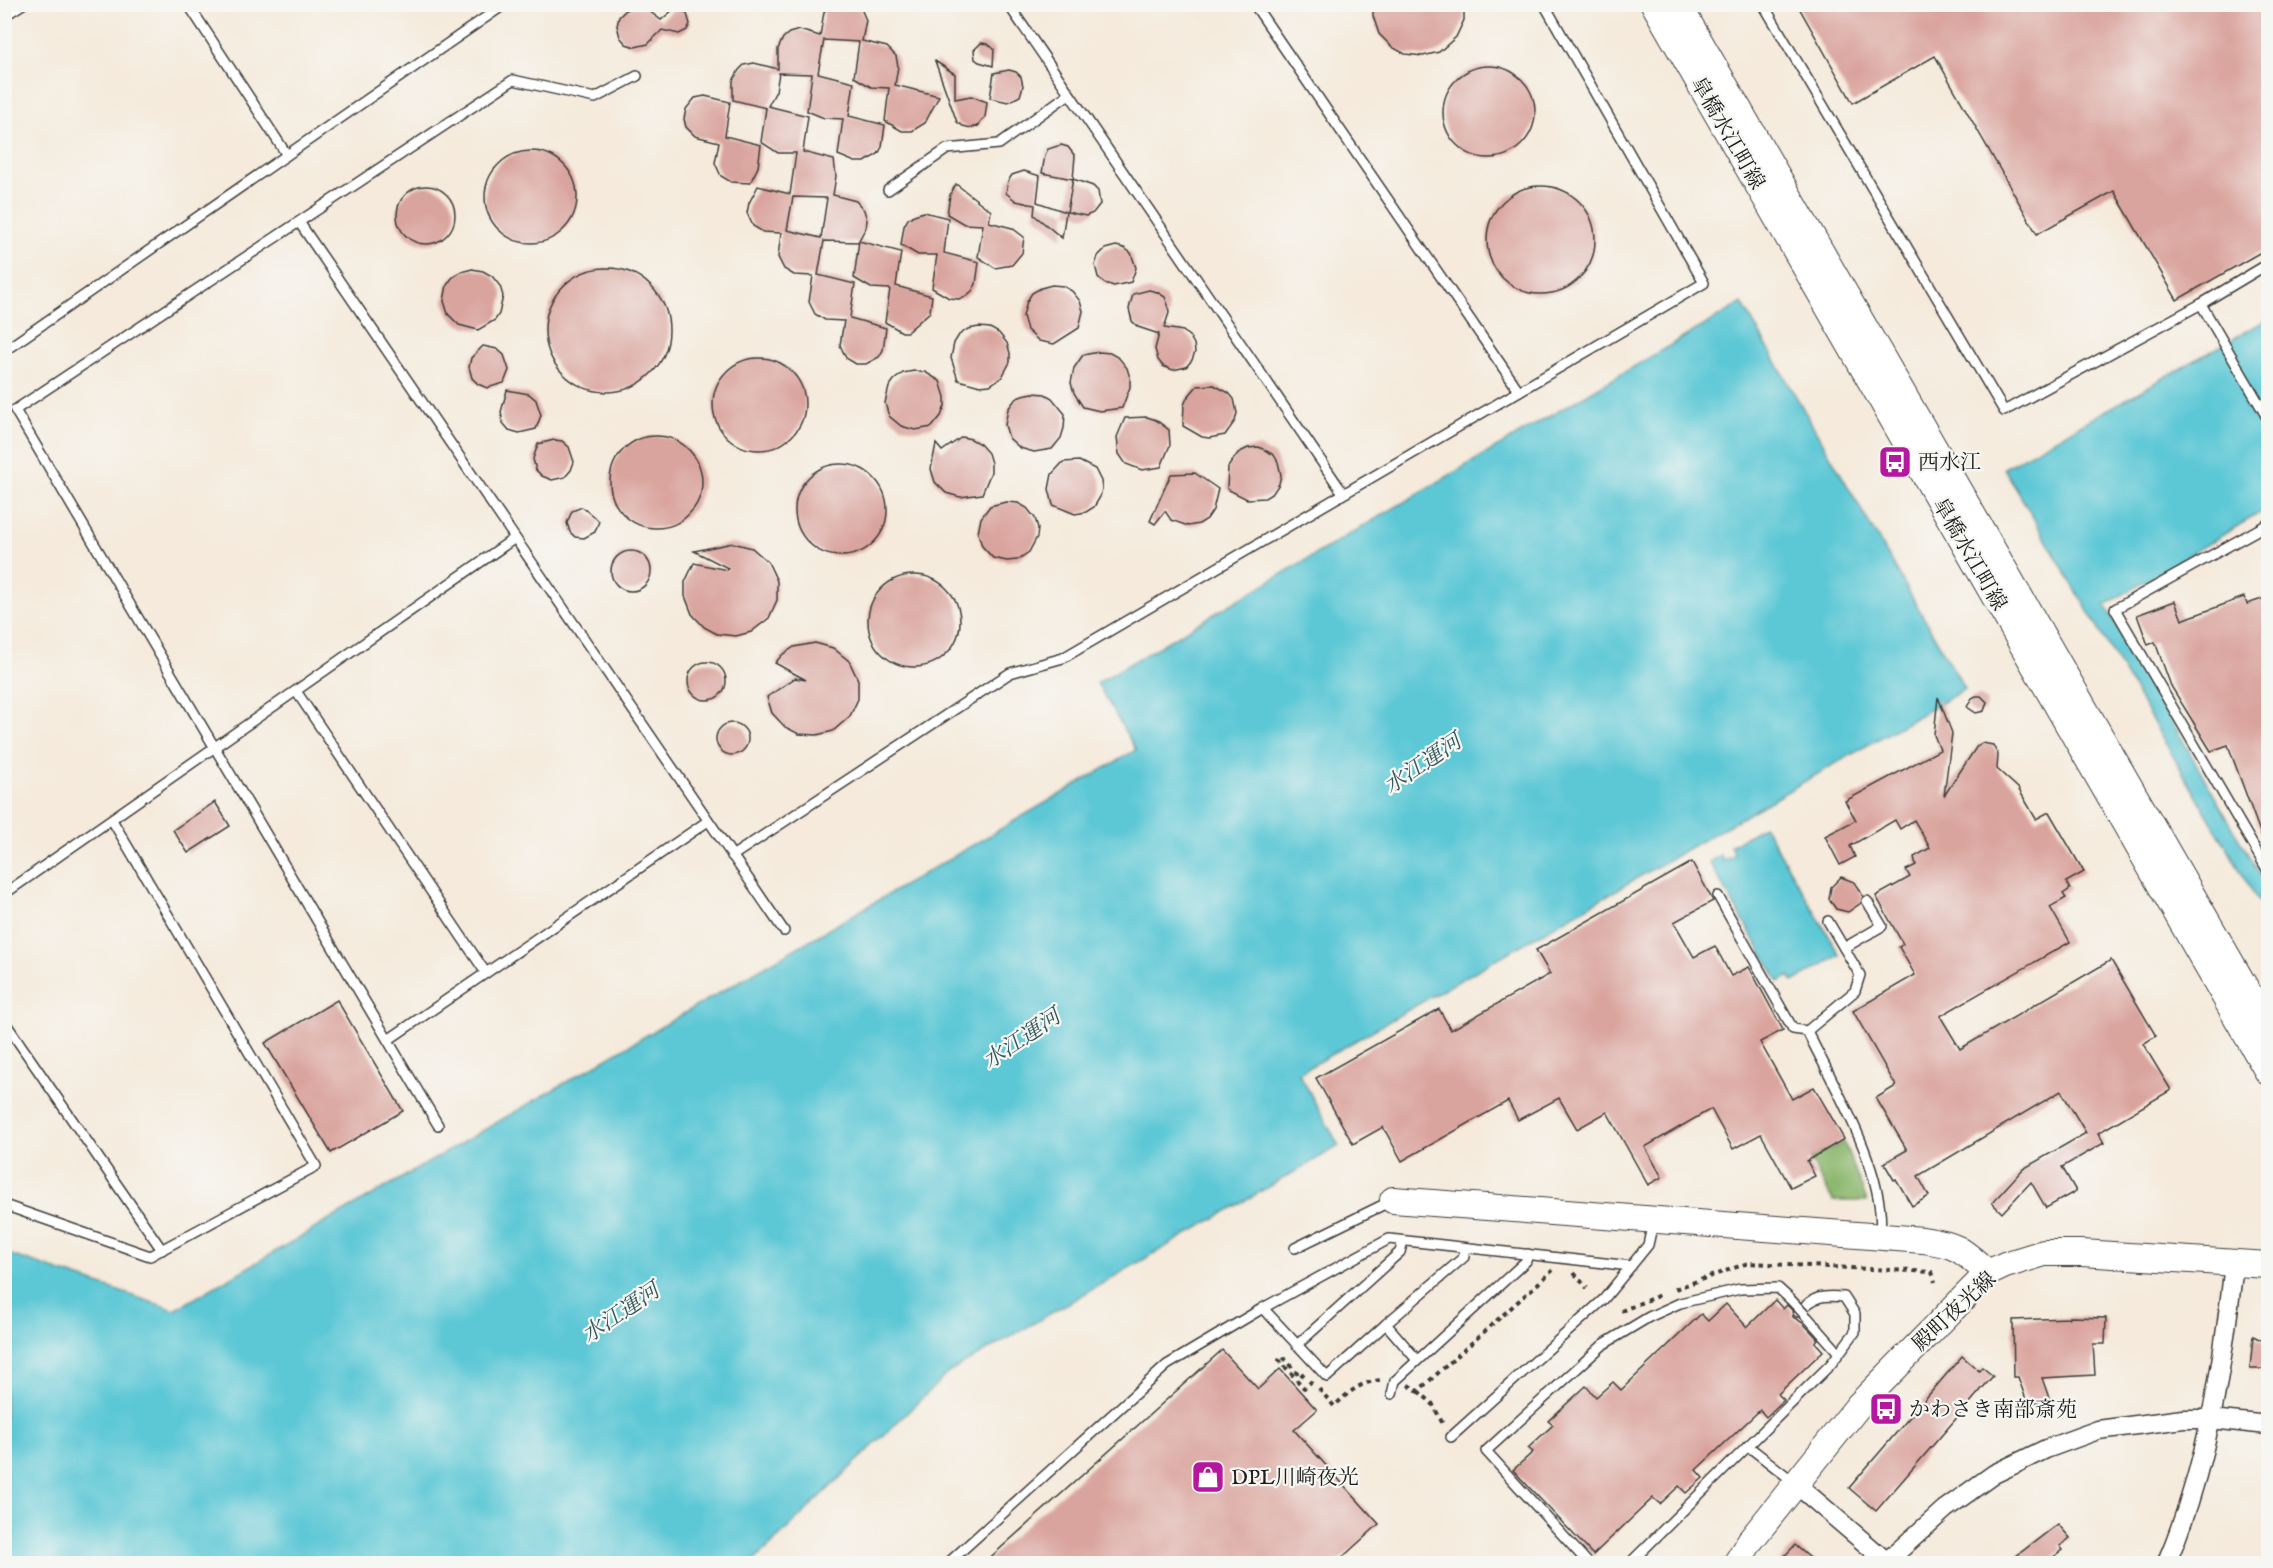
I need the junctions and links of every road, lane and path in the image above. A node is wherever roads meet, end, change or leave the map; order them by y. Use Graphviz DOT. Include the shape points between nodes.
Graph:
graph roads {
  1 [pos="23,4"];
  2 [pos="188,4"];
  3 [pos="505,4"];
  4 [pos="1008,4"];
  5 [pos="1254,4"];
  6 [pos="1544,4"];
  7 [pos="1654,4"];
  8 [pos="1678,4"];
  9 [pos="1763,4"];
  10 [pos="4,16"];
  11 [pos="637,76"];
  12 [pos="1069,94"];
  13 [pos="287,155"];
  14 [pos="888,190"];
  15 [pos="299,222"];
  16 [pos="2268,264"];
  17 [pos="2201,304"];
  18 [pos="4,351"];
  19 [pos="1519,391"];
  20 [pos="2268,419"];
  21 [pos="1343,494"];
  22 [pos="2268,524"];
  23 [pos="515,538"];
  24 [pos="296,692"];
  25 [pos="216,748"];
  26 [pos="112,820"];
  27 [pos="708,821"];
  28 [pos="732,856"];
  29 [pos="2268,871"];
  30 [pos="4,894"];
  31 [pos="1718,896"];
  32 [pos="1867,901"];
  33 [pos="1828,921"];
  34 [pos="784,931"];
  35 [pos="1844,948"];
  36 [pos="486,973"];
  37 [pos="4,1021"];
  38 [pos="2268,1027"];
  39 [pos="1808,1031"];
  40 [pos="388,1040"];
  41 [pos="2268,1072"];
  42 [pos="438,1125"];
  43 [pos="1393,1200"];
  44 [pos="4,1205"];
  45 [pos="1653,1219"];
  46 [pos="1880,1237"];
  47 [pos="1403,1241"];
  48 [pos="1295,1248"];
  49 [pos="1464,1248"];
  50 [pos="162,1250"];
  51 [pos="1528,1254"];
  52 [pos="2234,1263"];
  53 [pos="2268,1265"];
  54 [pos="1631,1266"];
  55 [pos="1988,1273"];
  56 [pos="1263,1308"];
  57 [pos="1798,1312"];
  58 [pos="1386,1324"];
  59 [pos="1297,1345"];
  60 [pos="1839,1353"];
  61 [pos="1417,1360"];
  62 [pos="1304,1373"];
  63 [pos="1312,1381"];
  64 [pos="1418,1391"];
  65 [pos="1392,1394"];
  66 [pos="2211,1419"];
  67 [pos="2268,1425"];
  68 [pos="1444,1428"];
  69 [pos="1451,1437"];
  70 [pos="1748,1446"];
  71 [pos="1796,1484"];
  72 [pos="1885,1562"];
  73 [pos="947,1563"];
  74 [pos="1589,1563"];
  75 [pos="1629,1563"];
  76 [pos="1736,1563"];
  77 [pos="2166,1563"];
  1 -- 10 [label="lane"];
  2 -- 13 [label="lane"];
  3 -- 13 [label="lane"];
  4 -- 12 [label="lane"];
  5 -- 19 [label="lane"];
  6 -- 19 [label="lane" via="1704,284"];
  7 -- 41 [label="street, 皐橋水江町線"];
  8 -- 38 [label="street, 皐橋水江町線"];
  9 -- 17 [label="lane" via="2004,411"];
  11 -- 15 [label="lane" via="594,98 513,80"];
  12 -- 14 [label="lane" via="999,144 947,149"];
  12 -- 21 [label="lane"];
  13 -- 18 [label="lane"];
  15 -- 23 [label="lane"];
  15 -- 25 [label="lane" via="15,410"];
  16 -- 17 [label="lane"];
  17 -- 20 [label="lane"];
  19 -- 21 [label="lane"];
  21 -- 28 [label="lane" via="1063,658 1010,673"];
  22 -- 29 [label="lane" via="2115,609"];
  23 -- 24 [label="lane"];
  23 -- 27 [label="lane"];
  24 -- 25 [label="lane"];
  24 -- 36 [label="lane"];
  25 -- 26 [label="lane"];
  25 -- 40 [label="lane"];
  26 -- 30 [label="lane"];
  26 -- 50 [label="lane" via="316,1166"];
  27 -- 28 [label="lane"];
  27 -- 36 [label="lane"];
  28 -- 34 [label="lane"];
  31 -- 39 [label="lane" via="1793,1029"];
  32 -- 35 [label="lane" via="1882,926"];
  33 -- 35 [label="lane"];
  35 -- 39 [label="lane" via="1860,975 1855,991"];
  36 -- 40 [label="lane"];
  37 -- 50 [label="lane"];
  39 -- 46 [label="lane" via="1846,1108 1872,1174 1882,1218"];
  40 -- 42 [label="lane"];
  43 -- 45 [label="street"];
  43 -- 48 [label="lane"];
  44 -- 50 [label="lane" via="150,1256"];
  45 -- 46 [label="street"];
  45 -- 54 [label="lane" via="1648,1245"];
  46 -- 55 [label="street" via="1951,1244"];
  47 -- 49 [label="lane"];
  47 -- 56 [label="lane" via="1389,1239"];
  47 -- 59 [label="lane" via="1400,1252"];
  49 -- 51 [label="lane"];
  49 -- 58 [label="lane" via="1464,1257"];
  51 -- 54 [label="lane"];
  51 -- 61 [label="lane" via="1526,1261"];
  52 -- 53 [label="street, 殿町夜光線"];
  52 -- 55 [label="street, 殿町夜光線" via="2044,1253"];
  52 -- 66 [label="street"];
  54 -- 69 [label="lane" via="1604,1299"];
  55 -- 71 [label="street, 殿町夜光線" via="1859,1405"];
  56 -- 59 [label="lane"];
  56 -- 73 [label="lane" via="1167,1365"];
  57 -- 60 [label="lane" via="1824,1295 1844,1297 1855,1314 1855,1332"];
  58 -- 59 [label="lane" via="1328,1377"];
  58 -- 61 [label="lane"];
  60 -- 70 [label="lane"];
  60 -- 74 [label="lane, bridge" via="1778,1288 1740,1288 1680,1303 1604,1344 1486,1451"];
  61 -- 65 [label="lane" via="1395,1381"];
  62 -- 63 [label="path" via="1300,1377 1283,1357 1279,1360 1304,1388"];
  64 -- 68 [label="path" via="1432,1403"];
  66 -- 67 [label="street"];
  66 -- 72 [label="street" via="2098,1430 2046,1449 1986,1480 1944,1509"];
  66 -- 77 [label="street" via="2183,1524"];
  70 -- 71 [label="lane"];
  70 -- 75 [label="lane"];
  71 -- 72 [label="street"];
  71 -- 76 [label="street, 殿町夜光線"];
}
